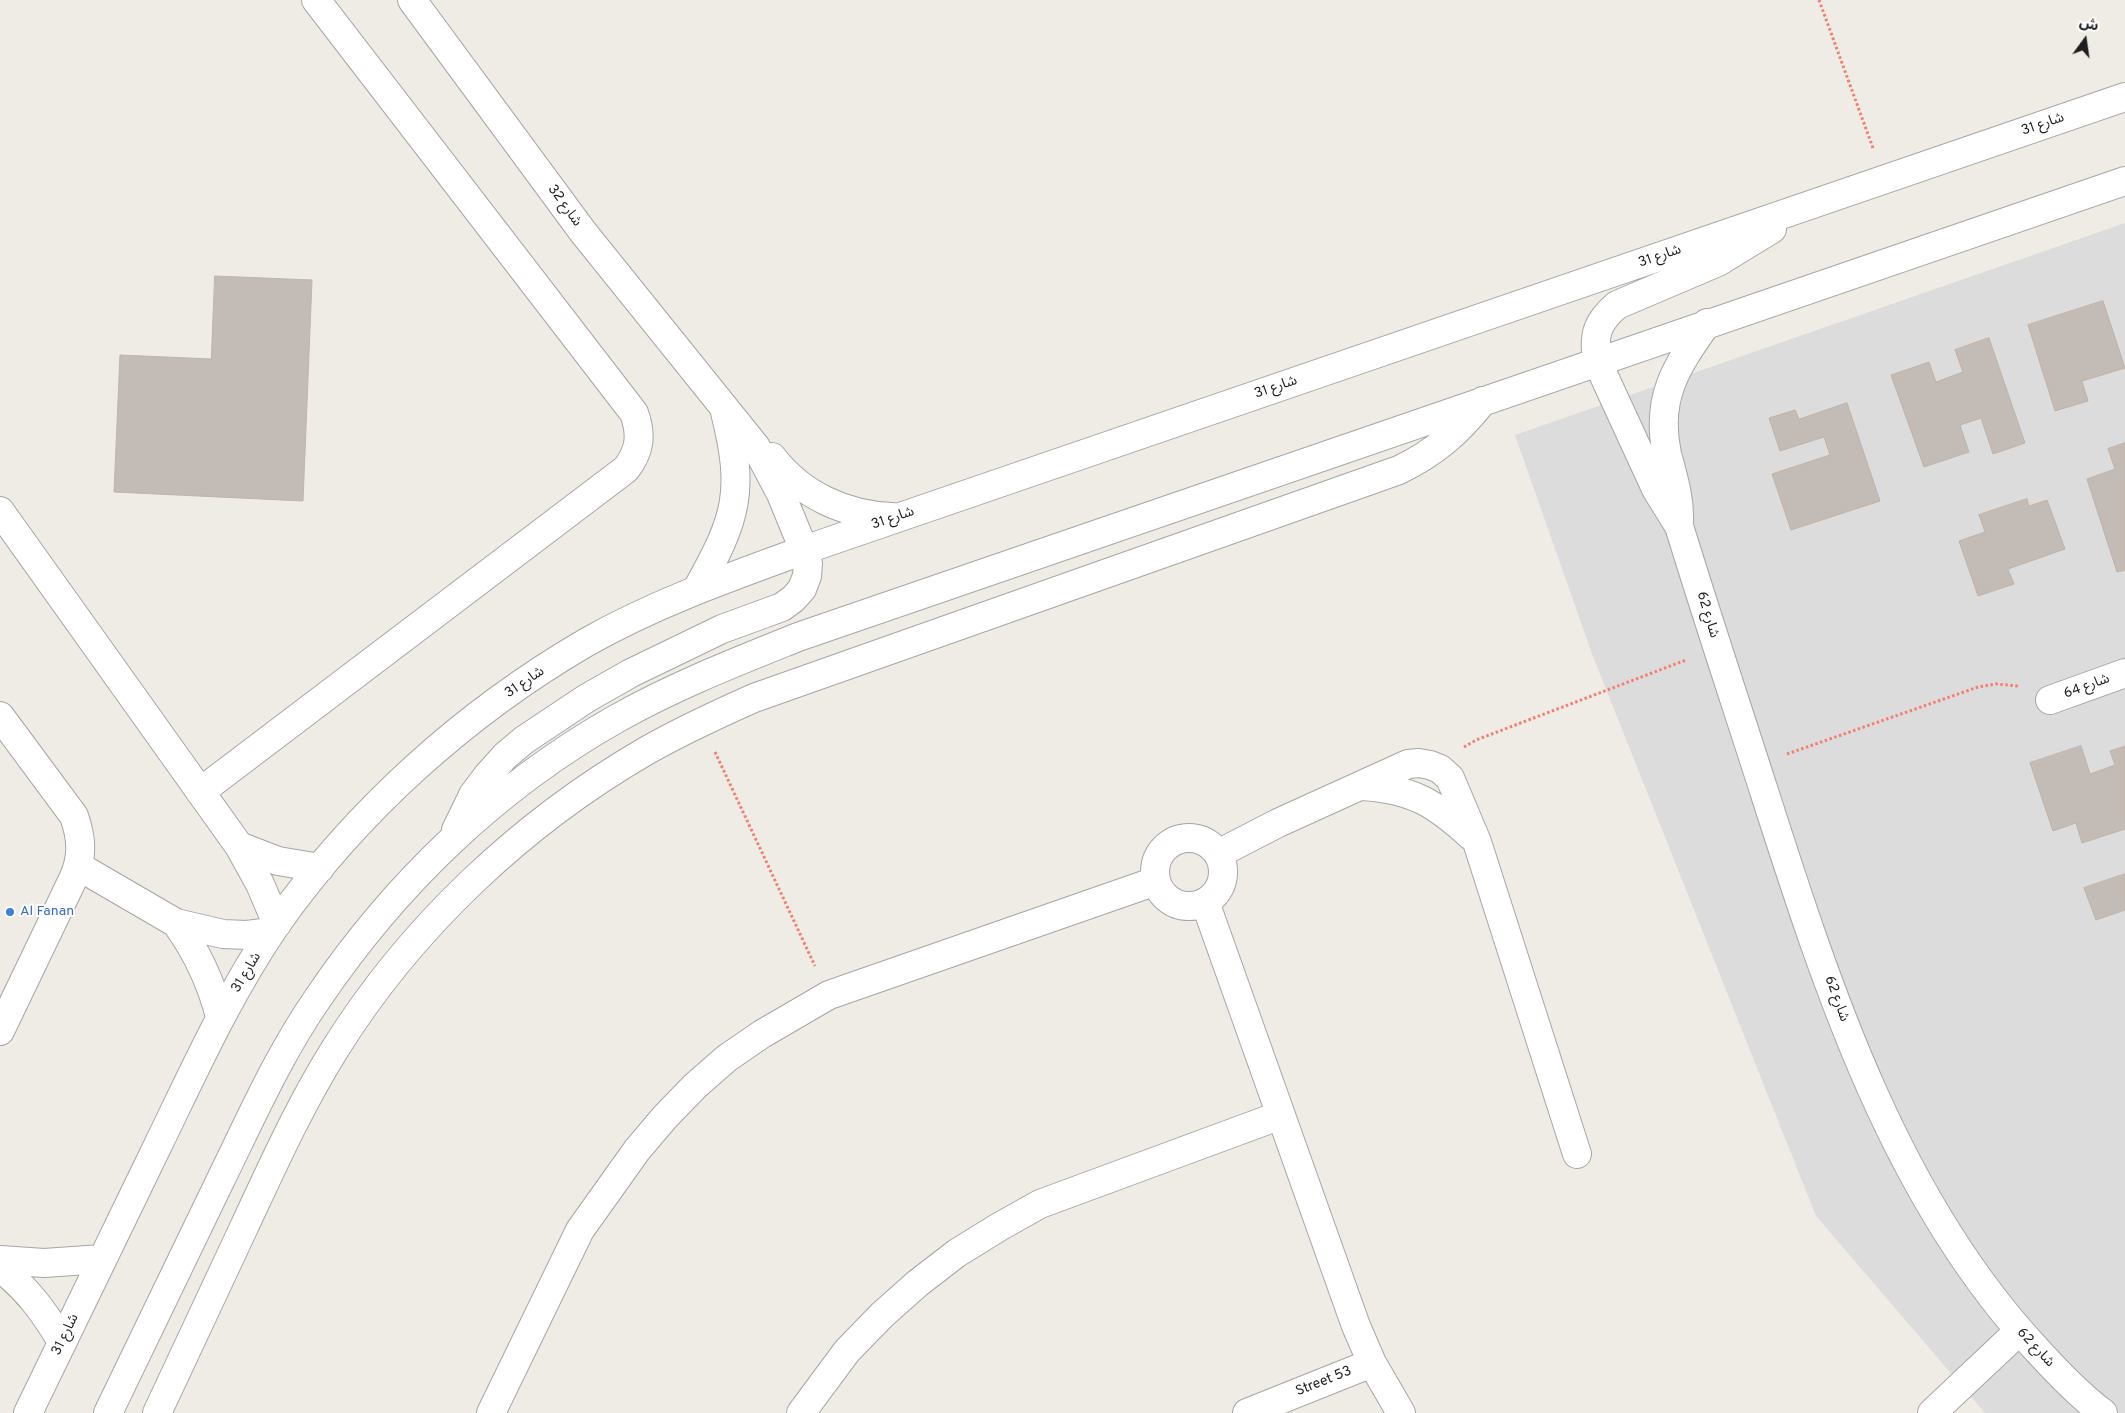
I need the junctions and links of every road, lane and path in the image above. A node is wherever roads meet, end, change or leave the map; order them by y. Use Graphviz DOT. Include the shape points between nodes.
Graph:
graph roads {
  1 [pos="316,0"];
  2 [pos="412,0"];
  3 [pos="1819,0"];
  4 [pos="2125,97"];
  5 [pos="1884,179"];
  6 [pos="2125,181"];
  7 [pos="1799,208"];
  8 [pos="1707,323"];
  9 [pos="1597,361"];
  10 [pos="1484,401"];
  11 [pos="723,406"];
  12 [pos="0,510"];
  13 [pos="901,517"];
  14 [pos="1679,526"];
  15 [pos="804,550"];
  16 [pos="697,589"];
  17 [pos="1717,649"];
  18 [pos="2125,673"];
  19 [pos="2050,700"];
  20 [pos="0,716"];
  21 [pos="701,722"];
  22 [pos="1756,765"];
  23 [pos="1440,770"];
  24 [pos="1362,786"];
  25 [pos="200,792"];
  26 [pos="451,840"];
  27 [pos="1476,842"];
  28 [pos="239,846"];
  29 [pos="1218,854"];
  30 [pos="78,866"];
  31 [pos="320,868"];
  32 [pos="1156,881"];
  33 [pos="1205,902"];
  34 [pos="176,923"];
  35 [pos="274,928"];
  36 [pos="829,995"];
  37 [pos="220,1017"];
  38 [pos="0,1031"];
  39 [pos="1282,1115"];
  40 [pos="1577,1154"];
  41 [pos="0,1260"];
  42 [pos="102,1260"];
  43 [pos="0,1268"];
  44 [pos="2019,1331"];
  45 [pos="62,1342"];
  46 [pos="1372,1363"];
  47 [pos="28,1413"];
  48 [pos="108,1413"];
  49 [pos="157,1413"];
  50 [pos="491,1413"];
  51 [pos="801,1413"];
  52 [pos="1247,1413"];
  53 [pos="1401,1413"];
  54 [pos="1932,1413"];
  55 [pos="2103,1413"];
  1 -- 25 [label="street" via="634,413 638,424 638,449 626,469"];
  2 -- 11 [label="street, شارع 32" via="584,232"];
  3 -- 5 [label="path"];
  4 -- 5 [label="street, شارع 31"];
  5 -- 7 [label="street, شارع 31"];
  6 -- 8 [label="street"];
  7 -- 9 [label="street" via="1718,262 1617,305 1605,315 1597,329 1594,345"];
  7 -- 13 [label="street, شارع 31"];
  8 -- 9 [label="street"];
  8 -- 14 [label="street, شارع 62" via="1670,381 1663,415 1667,452 1678,499"];
  9 -- 10 [label="street"];
  9 -- 14 [label="street, شارع 62" via="1656,489"];
  10 -- 21 [label="street" via="1438,448 1392,473 808,678"];
  10 -- 26 [label="street" via="798,637 729,665 675,688 558,755"];
  11 -- 13 [label="street" via="747,424 795,482 814,495 834,506 856,512"];
  11 -- 15 [label="street, شارع 32" via="770,470"];
  11 -- 16 [label="street, شارع 32" via="735,457 736,498 725,537"];
  12 -- 25 [label="street"];
  13 -- 15 [label="street, شارع 31"];
  14 -- 17 [label="street, شارع 62"];
  15 -- 16 [label="street, شارع 31"];
  15 -- 26 [label="street, شارع 32" via="808,563 802,589 782,607 722,629 631,673 524,740 505,756 473,795"];
  16 -- 31 [label="street, شارع 31" via="587,642 470,721 366,816"];
  17 -- 22 [label="street, شارع 62"];
  17 -- 23 [label="path" via="1476,740 1460,750"];
  18 -- 19 [label="street, شارع 64"];
  19 -- 22 [label="path" via="2013,684 1996,684"];
  20 -- 30 [label="street" via="74,816 81,834"];
  21 -- 36 [label="path"];
  21 -- 49 [label="street" via="646,750 536,826 451,902 409,948 336,1048 305,1102"];
  22 -- 44 [label="street, شارع 62" via="1793,881 1853,1045 1885,1120 1940,1224"];
  23 -- 24 [label="street" via="1419,763 1408,764"];
  23 -- 27 [label="street" via="1450,778"];
  24 -- 27 [label="street" via="1382,787 1421,798 1440,809"];
  24 -- 29 [label="street"];
  25 -- 28 [label="street"];
  26 -- 48 [label="street" via="358,942 280,1059"];
  27 -- 40 [label="street"];
  28 -- 31 [label="street" via="278,861"];
  28 -- 35 [label="street" via="260,884"];
  29 -- 32 [label="street" via="1208,844 1196,839 1182,839 1169,844 1155,867"];
  29 -- 33 [label="street" via="1223,876 1214,896"];
  30 -- 34 [label="street"];
  30 -- 38 [label="street"];
  31 -- 35 [label="street, شارع 31"];
  32 -- 33 [label="street" via="1161,892 1181,906"];
  32 -- 36 [label="street"];
  33 -- 39 [label="street"];
  34 -- 35 [label="street" via="223,934 247,935"];
  34 -- 37 [label="street" via="204,967"];
  35 -- 37 [label="street, شارع 31"];
  36 -- 50 [label="street" via="727,1058 695,1086 637,1150 580,1230"];
  37 -- 42 [label="street, شارع 31"];
  39 -- 46 [label="street"];
  39 -- 51 [label="street" via="1040,1204 957,1253 918,1283 847,1351"];
  41 -- 42 [label="street" via="44,1263"];
  42 -- 45 [label="street, شارع 31"];
  43 -- 45 [label="street" via="31,1295"];
  44 -- 54 [label="street"];
  44 -- 55 [label="street, شارع 62" via="2062,1378"];
  45 -- 47 [label="street, شارع 31"];
  46 -- 52 [label="street, Street 53"];
  46 -- 53 [label="street"];
}
